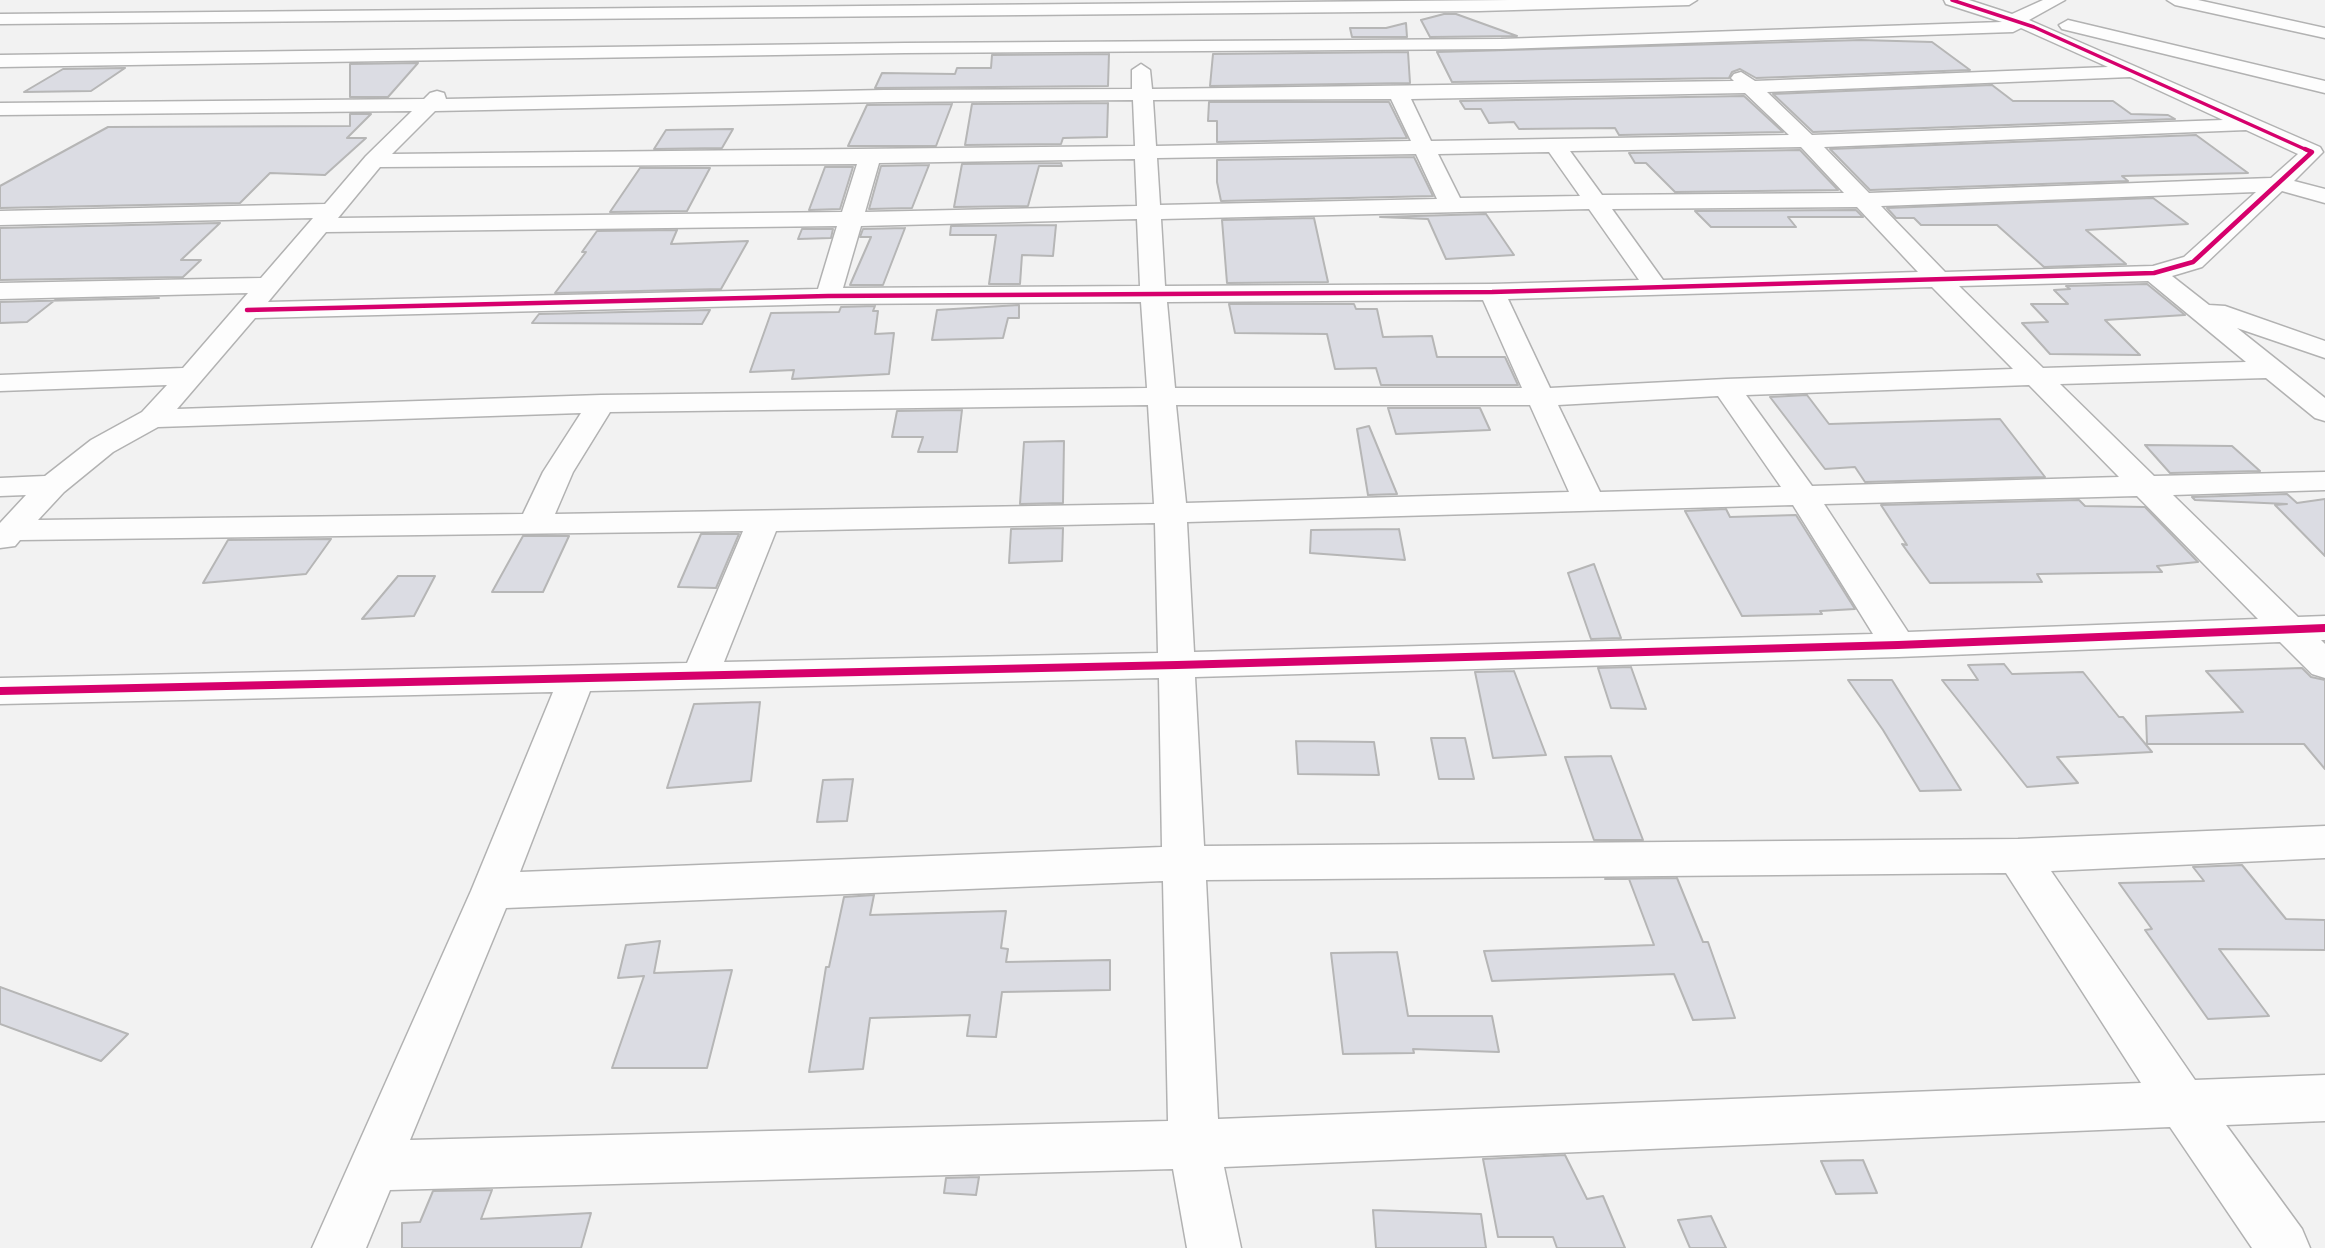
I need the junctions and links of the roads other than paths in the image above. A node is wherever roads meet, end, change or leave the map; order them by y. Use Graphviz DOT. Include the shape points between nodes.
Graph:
graph roads {
  1 [pos="75,0"];
  2 [pos="1671,0"];
  3 [pos="1689,0"];
  4 [pos="1952,0"];
  5 [pos="2057,0"];
  6 [pos="2175,0"];
  7 [pos="2236,0"];
  8 [pos="1360,3"];
  9 [pos="1140,4"];
  10 [pos="801,6"];
  11 [pos="1479,6"];
  12 [pos="521,7"];
  13 [pos="2220,9"];
  14 [pos="916,10"];
  15 [pos="0,19"];
  16 [pos="38,19"];
  17 [pos="2026,20"];
  18 [pos="2325,33"];
  19 [pos="0,37"];
  20 [pos="1710,39"];
  21 [pos="1382,44"];
  22 [pos="1501,44"];
  23 [pos="905,48"];
  24 [pos="1140,48"];
  25 [pos="776,51"];
  26 [pos="478,54"];
  27 [pos="0,61"];
  28 [pos="2133,72"];
  29 [pos="1748,87"];
  30 [pos="2325,87"];
  31 [pos="1529,89"];
  32 [pos="1398,93"];
  33 [pos="1143,94"];
  34 [pos="884,96"];
  35 [pos="429,105"];
  36 [pos="0,109"];
  37 [pos="2251,125"];
  38 [pos="1807,141"];
  39 [pos="1556,145"];
  40 [pos="1423,146"];
  41 [pos="2318,147"];
  42 [pos="1144,151"];
  43 [pos="870,158"];
  44 [pos="374,161"];
  45 [pos="2280,184"];
  46 [pos="2325,196"];
  47 [pos="1860,200"];
  48 [pos="1594,202"];
  49 [pos="1452,206"];
  50 [pos="1151,213"];
  51 [pos="0,218"];
  52 [pos="324,218"];
  53 [pos="850,219"];
  54 [pos="2154,273"];
  55 [pos="1939,280"];
  56 [pos="268,285"];
  57 [pos="1656,287"];
  58 [pos="0,291"];
  59 [pos="1492,292"];
  60 [pos="1153,293"];
  61 [pos="828,296"];
  62 [pos="2190,302"];
  63 [pos="247,310"];
  64 [pos="2325,350"];
  65 [pos="2274,369"];
  66 [pos="191,376"];
  67 [pos="2039,378"];
  68 [pos="0,383"];
  69 [pos="1726,387"];
  70 [pos="1163,396"];
  71 [pos="1542,397"];
  72 [pos="601,404"];
  73 [pos="2325,412"];
  74 [pos="152,418"];
  75 [pos="2325,481"];
  76 [pos="53,485"];
  77 [pos="2145,485"];
  78 [pos="0,487"];
  79 [pos="1804,497"];
  80 [pos="1589,502"];
  81 [pos="1171,513"];
  82 [pos="763,521"];
  83 [pos="535,523"];
  84 [pos="6,536"];
  85 [pos="2325,628"];
  86 [pos="2290,630"];
  87 [pos="1898,645"];
  88 [pos="1177,665"];
  89 [pos="2325,665"];
  90 [pos="700,675"];
  91 [pos="576,678"];
  92 [pos="0,691"];
  93 [pos="2325,842"];
  94 [pos="2018,856"];
  95 [pos="1182,863"];
  96 [pos="492,891"];
  97 [pos="2325,1098"];
  98 [pos="2183,1105"];
  99 [pos="1194,1144"];
  100 [pos="373,1166"];
  101 [pos="339,1248"];
  102 [pos="1214,1248"];
  103 [pos="2283,1248"];
  1 -- 16 [label="street"];
  2 -- 3 [label="street"];
  2 -- 11 [label="street"];
  2 -- 20 [label="street"];
  4 -- 17 [label="street"];
  5 -- 17 [label="street"];
  6 -- 13 [label="street"];
  7 -- 13 [label="street"];
  8 -- 9 [label="street"];
  8 -- 11 [label="street"];
  8 -- 21 [label="street"];
  9 -- 14 [label="street"];
  9 -- 24 [label="street"];
  10 -- 12 [label="street"];
  10 -- 14 [label="street"];
  10 -- 25 [label="street"];
  11 -- 22 [label="street"];
  12 -- 16 [label="street"];
  12 -- 26 [label="street"];
  13 -- 18 [label="street"];
  14 -- 23 [label="street"];
  15 -- 16 [label="street"];
  16 -- 19 [label="street"];
  17 -- 20 [label="street"];
  17 -- 28 [label="street"];
  17 -- 30 [label="street"];
  20 -- 22 [label="street"];
  20 -- 29 [label="street"];
  21 -- 22 [label="street"];
  21 -- 24 [label="street"];
  22 -- 31 [label="street"];
  23 -- 24 [label="street"];
  23 -- 25 [label="street"];
  23 -- 34 [label="street"];
  24 -- 33 [label="street"];
  25 -- 26 [label="street"];
  26 -- 27 [label="street"];
  26 -- 35 [label="street"];
  28 -- 29 [label="street"];
  28 -- 37 [label="street"];
  29 -- 31 [label="street"];
  29 -- 38 [label="street"];
  31 -- 32 [label="street"];
  32 -- 33 [label="street"];
  32 -- 40 [label="street"];
  33 -- 34 [label="street"];
  33 -- 42 [label="street"];
  34 -- 35 [label="street"];
  35 -- 36 [label="street"];
  35 -- 44 [label="street"];
  37 -- 38 [label="street"];
  37 -- 41 [label="street"];
  38 -- 39 [label="street"];
  38 -- 47 [label="street"];
  39 -- 40 [label="street"];
  39 -- 48 [label="street"];
  40 -- 42 [label="street"];
  40 -- 49 [label="street"];
  41 -- 45 [label="street"];
  42 -- 43 [label="street"];
  42 -- 50 [label="street"];
  43 -- 44 [label="street"];
  43 -- 53 [label="street"];
  44 -- 52 [label="street"];
  45 -- 46 [label="street"];
  45 -- 47 [label="street"];
  45 -- 54 [label="street" via="2193,262"];
  47 -- 48 [label="street"];
  47 -- 55 [label="street"];
  48 -- 49 [label="street"];
  48 -- 57 [label="street"];
  49 -- 50 [label="street"];
  50 -- 53 [label="street"];
  50 -- 60 [label="street"];
  51 -- 52 [label="street"];
  52 -- 53 [label="street"];
  52 -- 56 [label="street"];
  53 -- 61 [label="street"];
  54 -- 55 [label="street"];
  54 -- 62 [label="street"];
  55 -- 57 [label="street"];
  55 -- 67 [label="street"];
  56 -- 58 [label="street"];
  56 -- 63 [label="street"];
  57 -- 59 [label="street"];
  59 -- 60 [label="street"];
  59 -- 71 [label="street"];
  60 -- 61 [label="street"];
  60 -- 70 [label="street"];
  61 -- 63 [label="street"];
  62 -- 64 [label="street"];
  62 -- 65 [label="street"];
  63 -- 66 [label="street"];
  65 -- 67 [label="street"];
  65 -- 73 [label="street"];
  66 -- 68 [label="street"];
  66 -- 74 [label="street"];
  67 -- 69 [label="street"];
  67 -- 77 [label="street"];
  69 -- 71 [label="street"];
  69 -- 79 [label="street"];
  70 -- 71 [label="street"];
  70 -- 72 [label="street"];
  70 -- 81 [label="street"];
  71 -- 80 [label="street"];
  72 -- 74 [label="street"];
  72 -- 83 [label="street" via="558,472"];
  74 -- 76 [label="street" via="102,446"];
  75 -- 77 [label="street"];
  76 -- 78 [label="street"];
  76 -- 84 [label="street"];
  77 -- 79 [label="street"];
  77 -- 86 [label="street"];
  79 -- 80 [label="street"];
  79 -- 87 [label="street"];
  80 -- 81 [label="street"];
  81 -- 82 [label="street"];
  81 -- 88 [label="street"];
  82 -- 83 [label="street"];
  82 -- 90 [label="street"];
  83 -- 84 [label="street"];
  85 -- 86 [label="street"];
  86 -- 87 [label="street"];
  86 -- 89 [label="street"];
  87 -- 88 [label="street"];
  88 -- 90 [label="street"];
  88 -- 95 [label="street"];
  90 -- 91 [label="street"];
  91 -- 92 [label="street"];
  91 -- 96 [label="street"];
  93 -- 94 [label="street"];
  94 -- 95 [label="street"];
  94 -- 98 [label="street"];
  95 -- 96 [label="street"];
  95 -- 99 [label="street"];
  96 -- 100 [label="street"];
  97 -- 98 [label="street"];
  98 -- 99 [label="street"];
  98 -- 103 [label="street"];
  99 -- 100 [label="street"];
  99 -- 102 [label="street"];
  100 -- 101 [label="street"];
}
